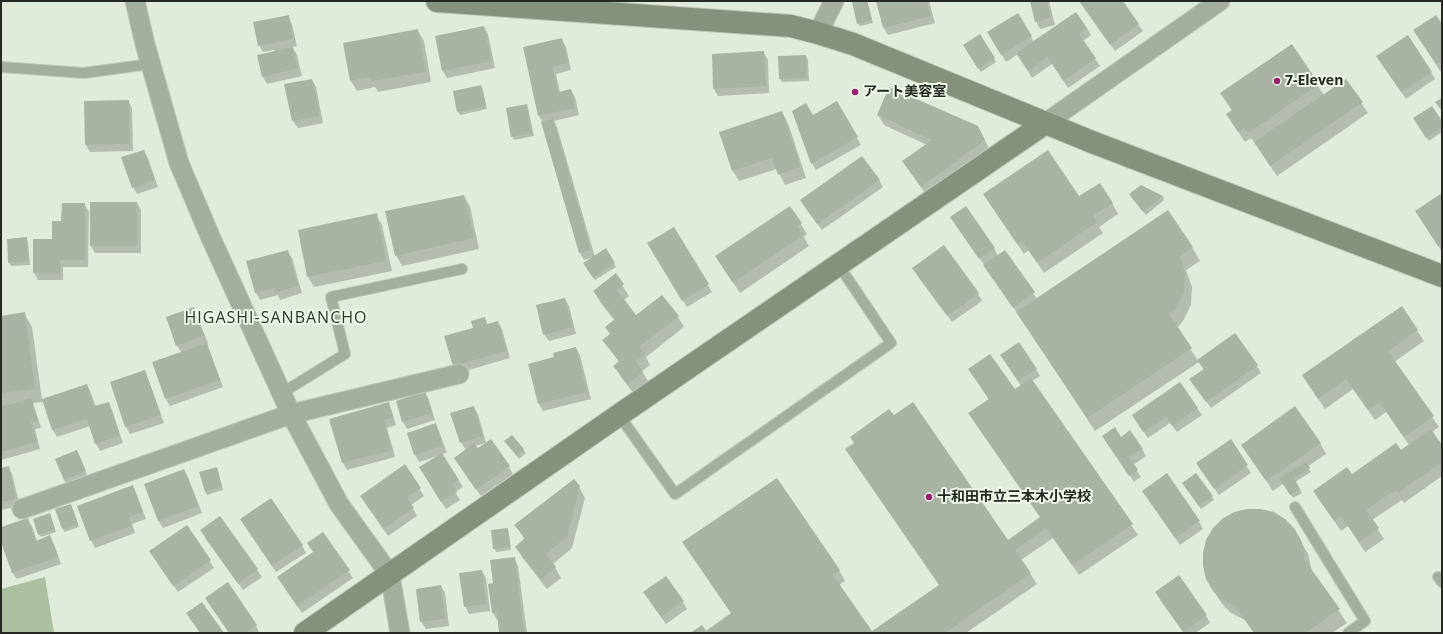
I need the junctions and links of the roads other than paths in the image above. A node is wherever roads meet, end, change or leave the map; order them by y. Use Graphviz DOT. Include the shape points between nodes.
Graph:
graph roads {
  1 [pos="135,1"];
  2 [pos="437,1"];
  3 [pos="834,1"];
  4 [pos="1220,1"];
  5 [pos="502,3"];
  6 [pos="818,33"];
  7 [pos="150,64"];
  8 [pos="1,67"];
  9 [pos="1044,124"];
  10 [pos="838,264"];
  11 [pos="462,269"];
  12 [pos="1442,276"];
  13 [pos="459,374"];
  14 [pos="282,393"];
  15 [pos="291,414"];
  16 [pos="618,415"];
  17 [pos="1295,507"];
  18 [pos="22,509"];
  19 [pos="390,575"];
  20 [pos="305,633"];
  21 [pos="400,633"];
  22 [pos="1348,633"];
  1 -- 7 [label="street"];
  2 -- 5 [label="street"];
  3 -- 6 [label="street"];
  4 -- 9 [label="street"];
  5 -- 6 [label="street" via="791,26"];
  6 -- 9 [label="street" via="853,44"];
  7 -- 8 [label="lane" via="84,73"];
  7 -- 14 [label="street" via="179,163"];
  9 -- 10 [label="street"];
  9 -- 12 [label="street"];
  10 -- 16 [label="street"];
  10 -- 16 [label="lane" via="891,342 675,494"];
  11 -- 14 [label="lane" via="331,297 345,354"];
  13 -- 15 [label="street"];
  14 -- 15 [label="street"];
  15 -- 18 [label="street"];
  15 -- 19 [label="street" via="339,504"];
  16 -- 19 [label="street"];
  17 -- 22 [label="lane" via="1365,621"];
  19 -- 20 [label="street"];
  19 -- 21 [label="street"];
}
